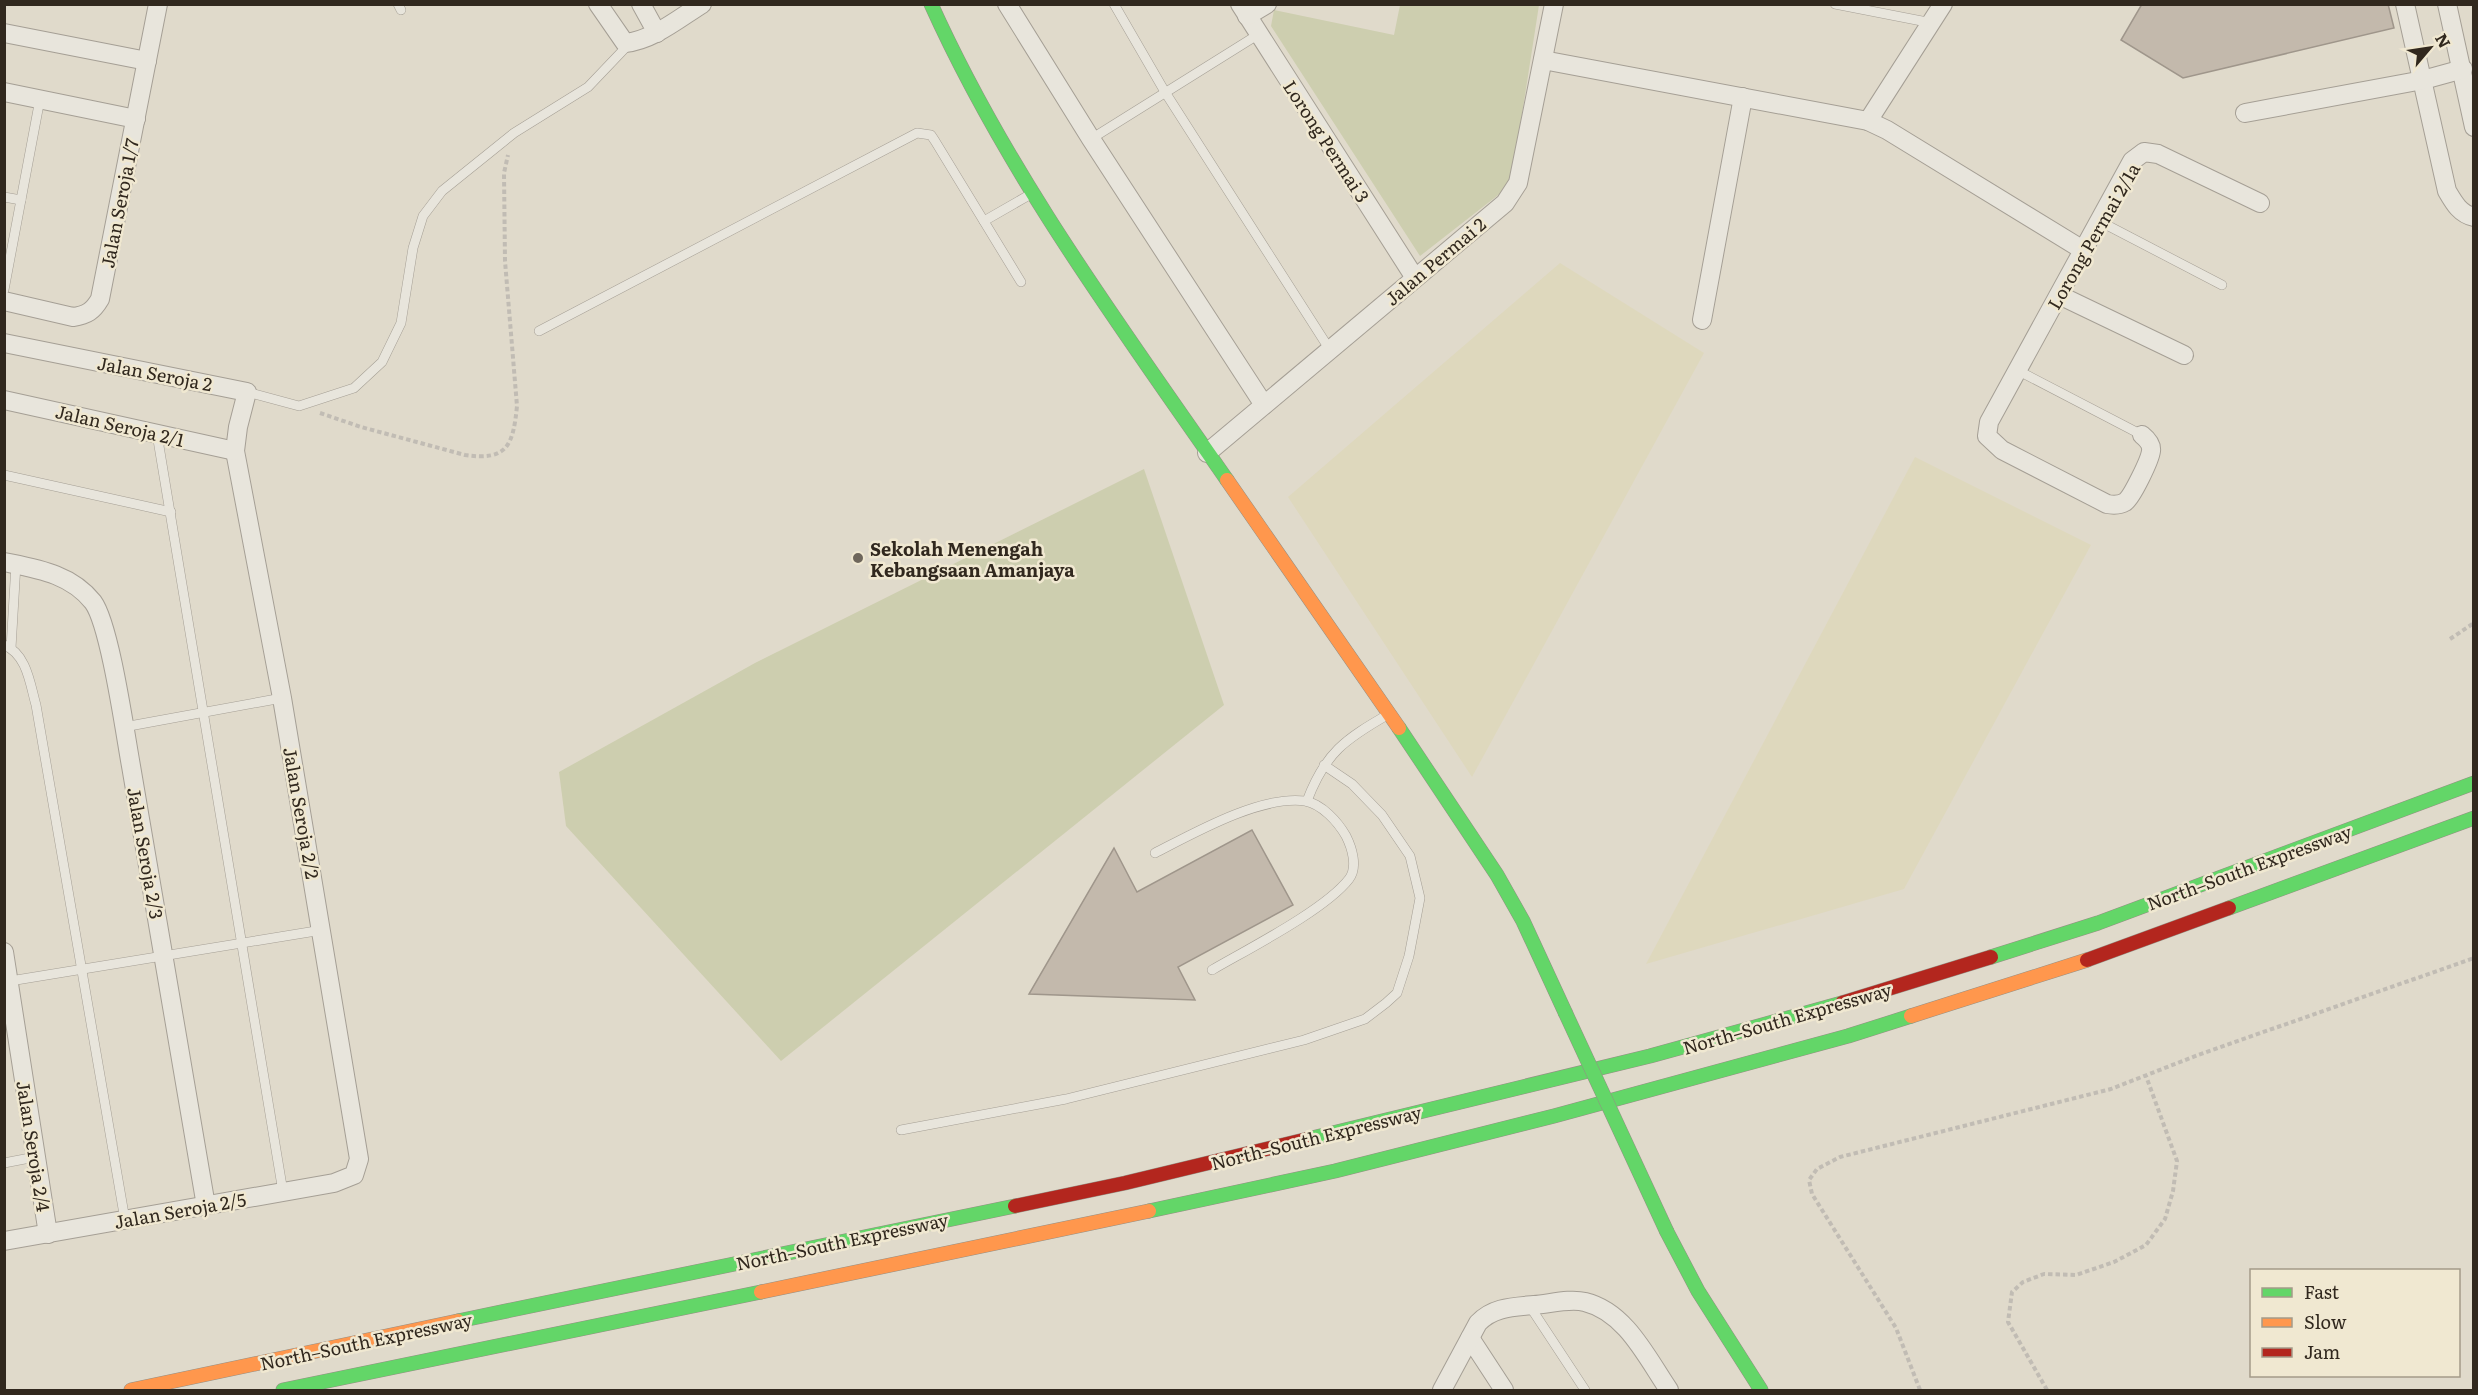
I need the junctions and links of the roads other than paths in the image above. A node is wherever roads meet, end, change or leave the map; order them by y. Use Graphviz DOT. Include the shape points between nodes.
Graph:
graph roads {
  1 [pos="159,4"];
  2 [pos="598,4"];
  3 [pos="641,4"];
  4 [pos="702,4"];
  5 [pos="931,4"];
  6 [pos="1007,4"];
  7 [pos="1114,4"];
  8 [pos="1266,4"];
  9 [pos="1554,4"];
  10 [pos="1835,4"];
  11 [pos="1943,4"];
  12 [pos="2405,4"];
  13 [pos="2447,4"];
  14 [pos="1243,10"];
  15 [pos="1932,23"];
  16 [pos="4,33"];
  17 [pos="657,33"];
  18 [pos="1259,34"];
  19 [pos="628,43"];
  20 [pos="1543,60"];
  21 [pos="147,61"];
  22 [pos="2463,69"];
  23 [pos="2423,80"];
  24 [pos="4,92"];
  25 [pos="1165,92"];
  26 [pos="1743,97"];
  27 [pos="40,99"];
  28 [pos="2245,113"];
  29 [pos="136,119"];
  30 [pos="1868,121"];
  31 [pos="2474,127"];
  32 [pos="1091,139"];
  33 [pos="1033,193"];
  34 [pos="4,197"];
  35 [pos="21,200"];
  36 [pos="2260,204"];
  37 [pos="2474,217"];
  38 [pos="984,221"];
  39 [pos="2099,221"];
  40 [pos="2084,250"];
  41 [pos="1415,278"];
  42 [pos="1021,282"];
  43 [pos="2222,285"];
  44 [pos="4,290"];
  45 [pos="2059,295"];
  46 [pos="4,302"];
  47 [pos="1702,321"];
  48 [pos="539,331"];
  49 [pos="4,343"];
  50 [pos="1330,350"];
  51 [pos="2184,356"];
  52 [pos="2017,370"];
  53 [pos="247,392"];
  54 [pos="4,400"];
  55 [pos="1264,405"];
  56 [pos="157,433"];
  57 [pos="2142,435"];
  58 [pos="235,451"];
  59 [pos="1208,453"];
  60 [pos="4,475"];
  61 [pos="171,512"];
  62 [pos="10,563"];
  63 [pos="8,647"];
  64 [pos="282,698"];
  65 [pos="203,712"];
  66 [pos="1389,714"];
  67 [pos="124,727"];
  68 [pos="1324,765"];
  69 [pos="2474,783"];
  70 [pos="1307,801"];
  71 [pos="2474,818"];
  72 [pos="1155,853"];
  73 [pos="322,930"];
  74 [pos="242,943"];
  75 [pos="4,952"];
  76 [pos="163,955"];
  77 [pos="83,970"];
  78 [pos="1212,970"];
  79 [pos="10,981"];
  80 [pos="13,1072"];
  81 [pos="900,1130"];
  82 [pos="35,1157"];
  83 [pos="4,1163"];
  84 [pos="354,1175"];
  85 [pos="283,1192"];
  86 [pos="206,1206"];
  87 [pos="126,1220"];
  88 [pos="48,1234"];
  89 [pos="4,1240"];
  90 [pos="1529,1305"];
  91 [pos="1470,1338"];
  92 [pos="131,1390"];
  93 [pos="283,1390"];
  94 [pos="1442,1390"];
  95 [pos="1504,1390"];
  96 [pos="1585,1390"];
  97 [pos="1669,1390"];
  98 [pos="1761,1390"];
  1 -- 21 [label="street, Jalan Seroja 1/7"];
  2 -- 19 [label="street"];
  3 -- 17 [label="street"];
  4 -- 17 [label="street"];
  5 -- 33 [label="main road" via="957,62"];
  6 -- 32 [label="street"];
  7 -- 25 [label="lane"];
  8 -- 14 [label="street"];
  9 -- 20 [label="street, Jalan Permai 2"];
  10 -- 15 [label="lane"];
  11 -- 15 [label="street"];
  12 -- 23 [label="street"];
  13 -- 22 [label="street"];
  14 -- 18 [label="street, Lorong Permai 3"];
  15 -- 30 [label="street"];
  16 -- 21 [label="street"];
  17 -- 19 [label="street"];
  18 -- 25 [label="lane"];
  18 -- 41 [label="street, Lorong Permai 3"];
  19 -- 53 [label="lane" via="588,87 514,133 442,191 423,216 413,248 401,323 382,363 354,388 299,406"];
  20 -- 26 [label="street"];
  20 -- 41 [label="street, Jalan Permai 2" via="1518,183 1504,203"];
  21 -- 29 [label="street, Jalan Seroja 1/7"];
  22 -- 23 [label="street"];
  22 -- 31 [label="street"];
  23 -- 28 [label="street"];
  23 -- 37 [label="street" via="2447,192 2456,206"];
  24 -- 27 [label="street"];
  25 -- 32 [label="lane"];
  25 -- 50 [label="lane"];
  26 -- 30 [label="street"];
  26 -- 47 [label="street"];
  27 -- 29 [label="street"];
  27 -- 35 [label="lane"];
  29 -- 46 [label="street, Jalan Seroja 1/7" via="100,299 94,310 73,318"];
  30 -- 40 [label="street"];
  32 -- 55 [label="street"];
  33 -- 38 [label="lane"];
  33 -- 59 [label="main road"];
  34 -- 35 [label="lane"];
  35 -- 44 [label="lane"];
  36 -- 39 [label="street, Lorong Permai 2/1a" via="2158,154 2144,152 2132,161"];
  38 -- 42 [label="lane"];
  38 -- 48 [label="lane" via="931,135 917,133"];
  39 -- 40 [label="street, Lorong Permai 2/1a"];
  39 -- 43 [label="lane"];
  40 -- 45 [label="street, Lorong Permai 2/1a"];
  41 -- 50 [label="street, Jalan Permai 2"];
  45 -- 51 [label="street"];
  45 -- 52 [label="street, Lorong Permai 2/1a"];
  49 -- 53 [label="street, Jalan Seroja 2"];
  50 -- 55 [label="street, Jalan Permai 2"];
  52 -- 57 [label="lane"];
  52 -- 57 [label="street, Lorong Permai 2/1a" via="1989,422 1987,436 2002,450 2107,504 2116,505 2131,496 2151,452"];
  53 -- 58 [label="street"];
  54 -- 56 [label="street, Jalan Seroja 2/1"];
  55 -- 59 [label="street, Jalan Permai 2"];
  56 -- 58 [label="street, Jalan Seroja 2/1"];
  56 -- 61 [label="lane"];
  58 -- 64 [label="street, Jalan Seroja 2/2"];
  59 -- 66 [label="main road"];
  60 -- 61 [label="lane"];
  61 -- 65 [label="lane"];
  62 -- 63 [label="lane"];
  62 -- 67 [label="street, Jalan Seroja 2/3" via="46,570 73,582 94,604 106,637"];
  63 -- 77 [label="lane" via="25,665 36,705"];
  64 -- 65 [label="lane"];
  64 -- 73 [label="street, Jalan Seroja 2/2"];
  65 -- 67 [label="lane"];
  65 -- 74 [label="lane"];
  66 -- 68 [label="lane" via="1357,732"];
  66 -- 98 [label="main road, bridge" via="1497,874 1523,921 1667,1232 1698,1291"];
  67 -- 76 [label="street, Jalan Seroja 2/3"];
  68 -- 70 [label="lane"];
  68 -- 81 [label="lane" via="1352,784 1382,815 1410,856 1420,898 1409,956 1397,993 1386,1003 1365,1019 1304,1041 1066,1099"];
  69 -- 92 [label="main road, North–South Expressway" via="2098,923 1892,989 1650,1056 1125,1183"];
  70 -- 72 [label="lane" via="1257,807"];
  70 -- 78 [label="lane" via="1334,817 1346,836 1354,857 1350,877 1302,916"];
  71 -- 93 [label="main road, North–South Expressway" via="2096,957 1848,1036 1554,1116 1335,1171"];
  73 -- 74 [label="lane"];
  73 -- 84 [label="street, Jalan Seroja 2/2" via="359,1159"];
  74 -- 76 [label="lane"];
  74 -- 85 [label="lane"];
  75 -- 79 [label="street, Jalan Seroja 2/4"];
  76 -- 77 [label="lane"];
  76 -- 86 [label="street, Jalan Seroja 2/3"];
  77 -- 79 [label="lane"];
  77 -- 87 [label="lane"];
  79 -- 80 [label="street, Jalan Seroja 2/4"];
  80 -- 82 [label="street, Jalan Seroja 2/4"];
  82 -- 83 [label="lane"];
  82 -- 88 [label="street, Jalan Seroja 2/4"];
  84 -- 85 [label="street, Jalan Seroja 2/5" via="334,1183"];
  85 -- 86 [label="street, Jalan Seroja 2/5"];
  86 -- 87 [label="street, Jalan Seroja 2/5"];
  87 -- 88 [label="street, Jalan Seroja 2/5"];
  88 -- 89 [label="street, Jalan Seroja 2/5"];
  90 -- 91 [label="street" via="1487,1314"];
  90 -- 96 [label="lane"];
  90 -- 97 [label="street" via="1583,1301 1609,1312 1637,1341"];
  91 -- 94 [label="street"];
  91 -- 95 [label="street"];
}
